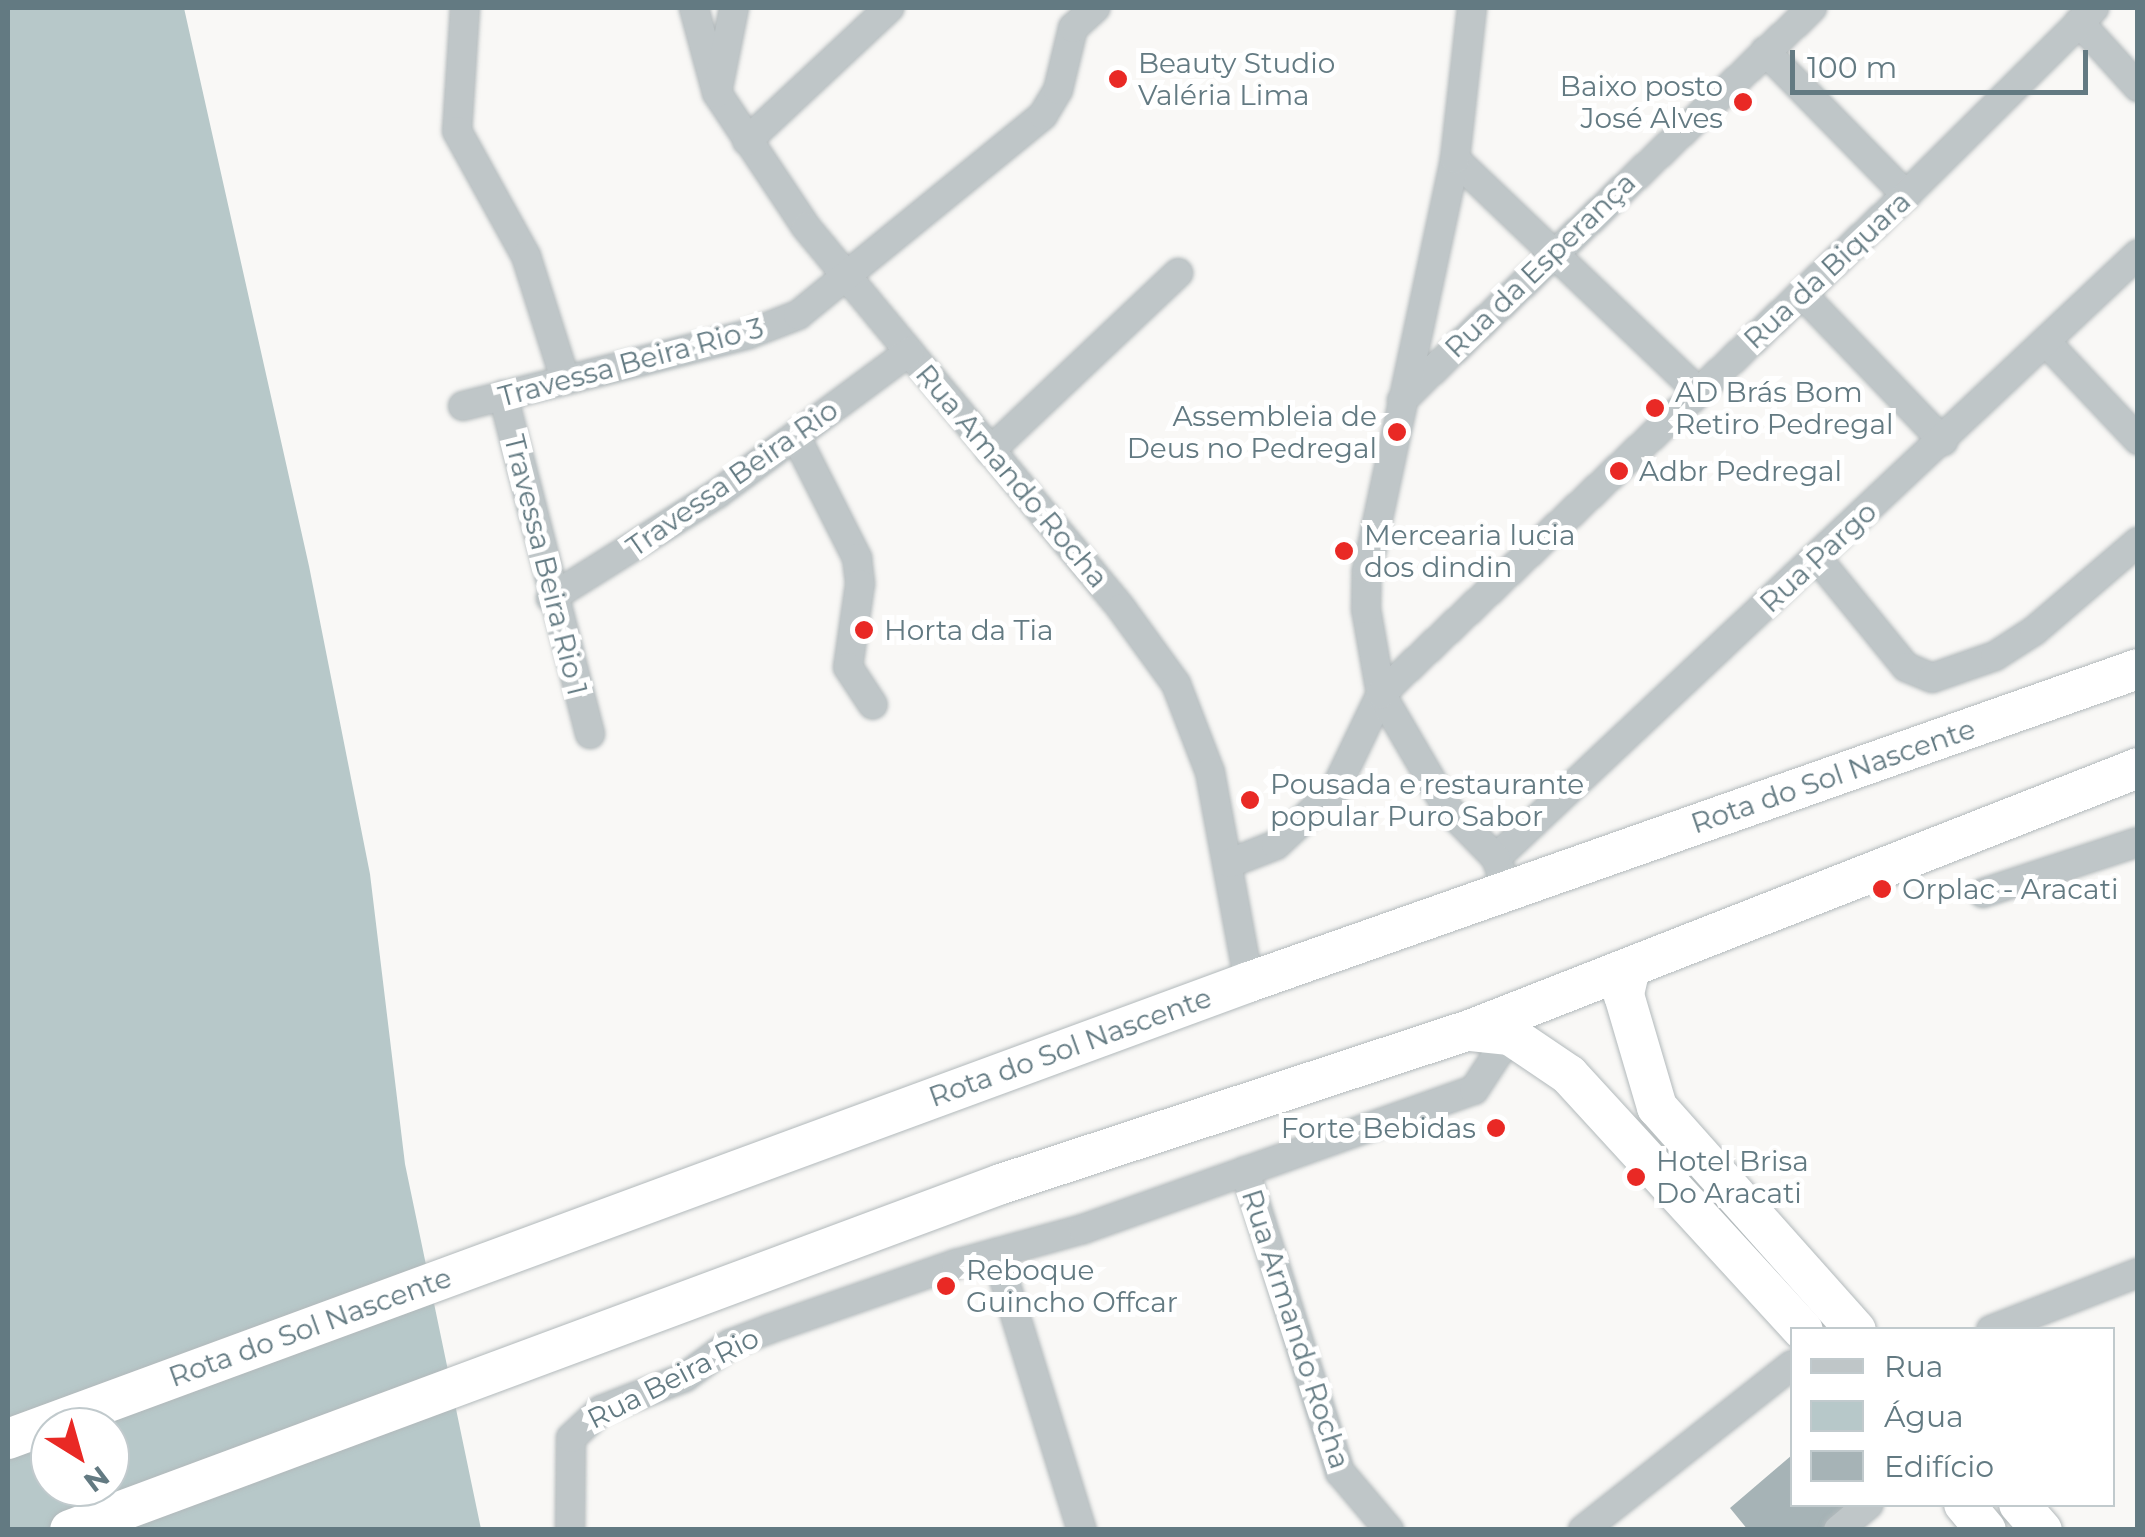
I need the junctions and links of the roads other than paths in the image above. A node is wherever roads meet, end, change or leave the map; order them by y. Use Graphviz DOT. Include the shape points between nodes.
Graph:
graph roads {
  1 [pos="465,8"];
  2 [pos="694,8"];
  3 [pos="734,8"];
  4 [pos="890,8"];
  5 [pos="1094,8"];
  6 [pos="1472,8"];
  7 [pos="1812,8"];
  8 [pos="2087,15"];
  9 [pos="1766,51"];
  10 [pos="2138,86"];
  11 [pos="717,93"];
  12 [pos="747,142"];
  13 [pos="1455,160"];
  14 [pos="1906,195"];
  15 [pos="1552,250"];
  16 [pos="2138,254"];
  17 [pos="1178,273"];
  18 [pos="846,277"];
  19 [pos="1802,294"];
  20 [pos="2048,344"];
  21 [pos="909,352"];
  22 [pos="564,376"];
  23 [pos="1698,391"];
  24 [pos="503,395"];
  25 [pos="1401,401"];
  26 [pos="463,406"];
  27 [pos="796,436"];
  28 [pos="2138,440"];
  29 [pos="1943,441"];
  30 [pos="990,451"];
  31 [pos="2138,542"];
  32 [pos="1817,558"];
  33 [pos="551,598"];
  34 [pos="2138,669"];
  35 [pos="1381,694"];
  36 [pos="873,706"];
  37 [pos="590,734"];
  38 [pos="2138,768"];
  39 [pos="2138,842"];
  40 [pos="1230,864"];
  41 [pos="1502,874"];
  42 [pos="1983,893"];
  43 [pos="1630,968"];
  44 [pos="1250,982"];
  45 [pos="1467,1031"];
  46 [pos="1510,1034"];
  47 [pos="1245,1172"];
  48 [pos="996,1253"];
  49 [pos="2138,1274"];
  50 [pos="1800,1327"];
  51 [pos="1853,1327"];
  52 [pos="1999,1327"];
  53 [pos="1790,1367"];
  54 [pos="8,1440"];
  55 [pos="1865,1507"];
  56 [pos="1967,1507"];
  57 [pos="2021,1507"];
  58 [pos="70,1530"];
  59 [pos="570,1530"];
  60 [pos="1082,1530"];
  61 [pos="1388,1530"];
  62 [pos="1582,1530"];
  63 [pos="1838,1530"];
  64 [pos="1986,1530"];
  65 [pos="2042,1530"];
  1 -- 22 [label="street" via="460,142 526,256"];
  2 -- 11 [label="street, Rua Amando Rocha"];
  3 -- 11 [label="street"];
  4 -- 12 [label="street"];
  5 -- 18 [label="street, Travessa Beira Rio 3" via="1073,28 1058,90 1043,115"];
  6 -- 13 [label="street"];
  7 -- 9 [label="street, Rua da Esperança"];
  8 -- 10 [label="street"];
  8 -- 14 [label="street, Rua da Biquara"];
  9 -- 14 [label="street"];
  9 -- 15 [label="street, Rua da Esperança"];
  11 -- 12 [label="street, Rua Amando Rocha"];
  12 -- 18 [label="street, Rua Amando Rocha"];
  13 -- 15 [label="street"];
  13 -- 25 [label="street"];
  14 -- 19 [label="street, Rua da Biquara"];
  15 -- 23 [label="street"];
  15 -- 25 [label="street, Rua da Esperança"];
  16 -- 20 [label="street, Rua Pargo"];
  17 -- 30 [label="street"];
  18 -- 21 [label="street, Rua Amando Rocha"];
  18 -- 22 [label="street, Travessa Beira Rio 3" via="798,315 749,334"];
  19 -- 23 [label="street, Rua da Biquara"];
  19 -- 29 [label="street"];
  20 -- 28 [label="street"];
  20 -- 29 [label="street, Rua Pargo"];
  21 -- 27 [label="street, Travessa Beira Rio"];
  21 -- 30 [label="street, Rua Amando Rocha"];
  22 -- 24 [label="street, Travessa Beira Rio 3"];
  23 -- 35 [label="street, Rua da Biquara"];
  24 -- 26 [label="street, Travessa Beira Rio 3"];
  24 -- 33 [label="street, Travessa Beira Rio 1"];
  25 -- 35 [label="street" via="1367,570 1366,609"];
  27 -- 33 [label="street, Travessa Beira Rio"];
  27 -- 36 [label="street" via="857,558 860,584 848,668"];
  29 -- 32 [label="street, Rua Pargo"];
  30 -- 40 [label="street, Rua Amando Rocha" via="1176,684 1206,758"];
  31 -- 32 [label="street" via="2034,631 1995,656 1932,678 1906,666"];
  32 -- 41 [label="street, Rua Pargo"];
  33 -- 37 [label="street, Travessa Beira Rio 1"];
  34 -- 41 [label="highway, Rota do Sol Nascente"];
  35 -- 40 [label="street" via="1335,790 1276,845"];
  35 -- 41 [label="street" via="1448,809"];
  38 -- 43 [label="highway"];
  39 -- 42 [label="street"];
  40 -- 44 [label="street, Rua Amando Rocha"];
  41 -- 44 [label="highway, Rota do Sol Nascente"];
  43 -- 45 [label="highway"];
  43 -- 51 [label="highway" via="1624,995 1657,1108"];
  44 -- 54 [label="highway, Rota do Sol Nascente"];
  45 -- 46 [label="highway"];
  45 -- 58 [label="highway" via="1158,1128"];
  46 -- 47 [label="street, Rua Beira Rio" via="1474,1090"];
  46 -- 50 [label="highway" via="1569,1075"];
  47 -- 48 [label="street, Rua Beira Rio"];
  47 -- 61 [label="street, Rua Armando Rocha" via="1340,1472"];
  48 -- 59 [label="street, Rua Beira Rio" via="730,1344 685,1377 586,1419 571,1438"];
  48 -- 60 [label="street"];
  49 -- 52 [label="street"];
  53 -- 62 [label="street"];
  55 -- 63 [label="street"];
  56 -- 64 [label="highway"];
  57 -- 65 [label="highway"];
}
